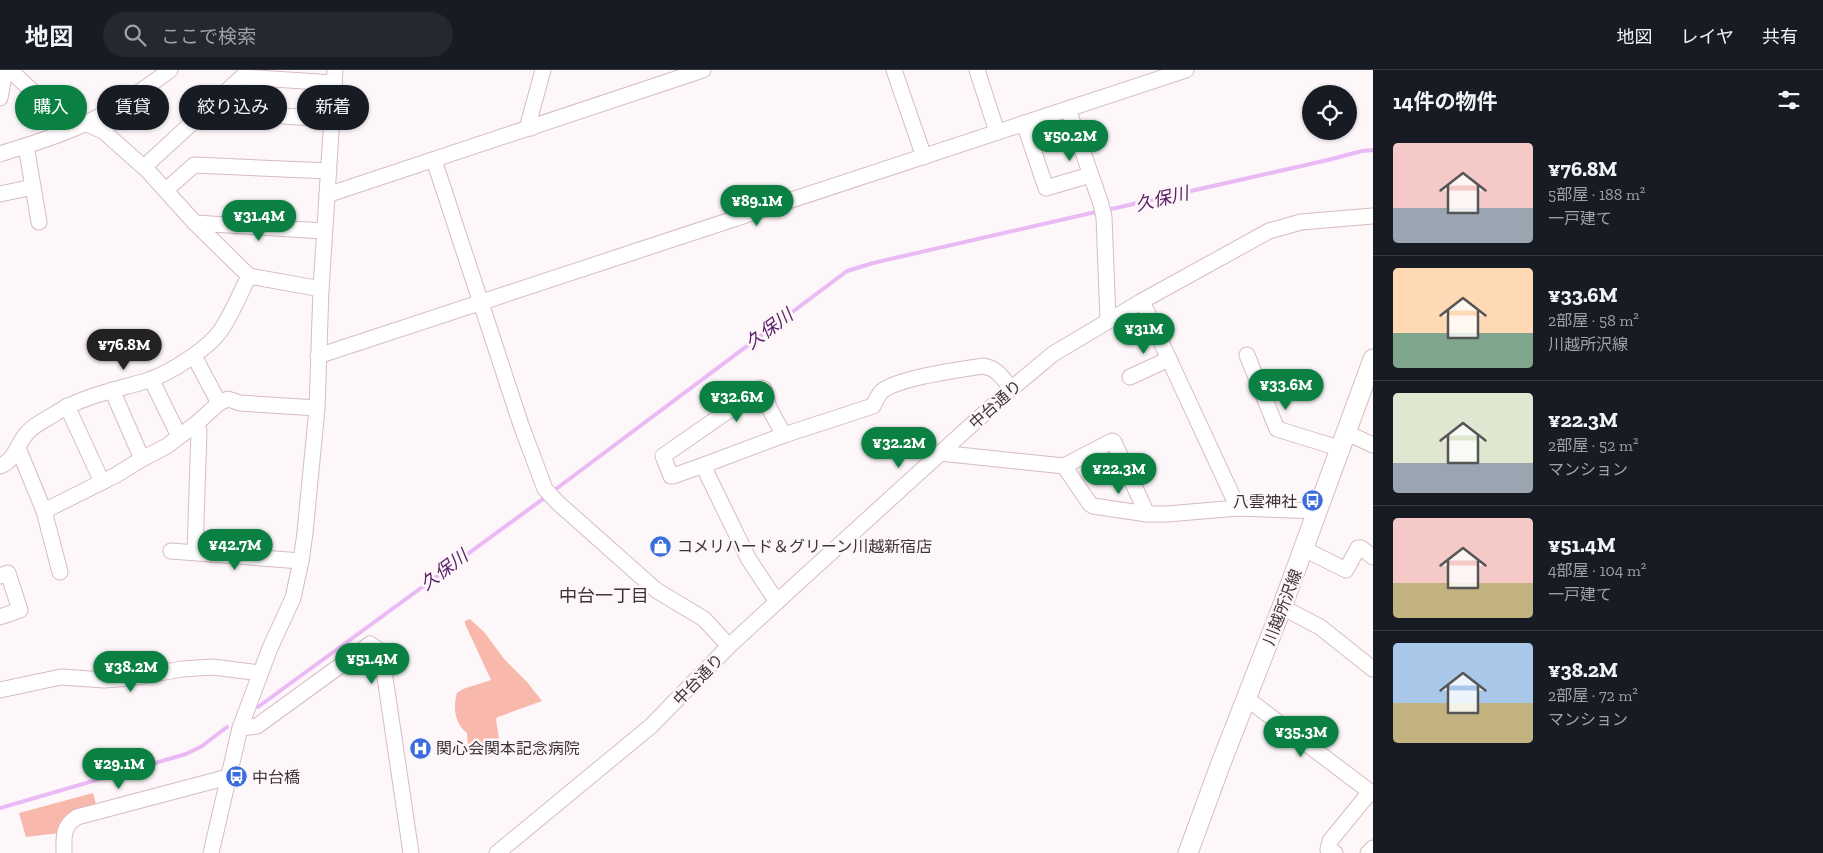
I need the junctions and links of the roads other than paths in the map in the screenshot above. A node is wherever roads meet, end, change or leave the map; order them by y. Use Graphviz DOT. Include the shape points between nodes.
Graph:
graph roads {
  1 [pos="5,70"];
  2 [pos="10,70"];
  3 [pos="170,70"];
  4 [pos="543,70"];
  5 [pos="703,70"];
  6 [pos="894,70"];
  7 [pos="977,70"];
  8 [pos="1186,70"];
  9 [pos="334,76"];
  10 [pos="26,85"];
  11 [pos="233,85"];
  12 [pos="0,98"];
  13 [pos="1068,109"];
  14 [pos="87,123"];
  15 [pos="1024,123"];
  16 [pos="87,125"];
  17 [pos="531,128"];
  18 [pos="69,130"];
  19 [pos="185,130"];
  20 [pos="331,130"];
  21 [pos="997,132"];
  22 [pos="26,146"];
  23 [pos="0,154"];
  24 [pos="924,157"];
  25 [pos="434,160"];
  26 [pos="144,167"];
  27 [pos="329,171"];
  28 [pos="1090,175"];
  29 [pos="33,187"];
  30 [pos="166,190"];
  31 [pos="0,194"];
  32 [pos="327,195"];
  33 [pos="1373,216"];
  34 [pos="39,222"];
  35 [pos="195,223"];
  36 [pos="324,231"];
  37 [pos="249,276"];
  38 [pos="321,289"];
  39 [pos="1142,301"];
  40 [pos="481,303"];
  41 [pos="1108,320"];
  42 [pos="1247,354"];
  43 [pos="194,356"];
  44 [pos="318,356"];
  45 [pos="1169,359"];
  46 [pos="1373,359"];
  47 [pos="1130,377"];
  48 [pos="151,379"];
  49 [pos="1011,389"];
  50 [pos="112,390"];
  51 [pos="219,403"];
  52 [pos="67,406"];
  53 [pos="316,408"];
  54 [pos="197,423"];
  55 [pos="784,435"];
  56 [pos="179,436"];
  57 [pos="1344,441"];
  58 [pos="1373,444"];
  59 [pos="18,448"];
  60 [pos="940,452"];
  61 [pos="142,459"];
  62 [pos="704,465"];
  63 [pos="0,466"];
  64 [pos="1064,466"];
  65 [pos="102,482"];
  66 [pos="1238,508"];
  67 [pos="44,511"];
  68 [pos="1318,511"];
  69 [pos="1147,514"];
  70 [pos="1304,549"];
  71 [pos="172,551"];
  72 [pos="195,552"];
  73 [pos="1373,557"];
  74 [pos="302,561"];
  75 [pos="60,572"];
  76 [pos="0,576"];
  77 [pos="777,602"];
  78 [pos="1282,607"];
  79 [pos="0,617"];
  80 [pos="730,646"];
  81 [pos="1373,669"];
  82 [pos="260,673"];
  83 [pos="0,690"];
  84 [pos="1246,698"];
  85 [pos="240,728"];
  86 [pos="228,777"];
  87 [pos="1372,793"];
  88 [pos="1373,848"];
  89 [pos="64,853"];
  90 [pos="211,853"];
  91 [pos="411,853"];
  92 [pos="497,853"];
  93 [pos="1188,853"];
  94 [pos="1335,853"];
  95 [pos="1368,853"];
  1 -- 12 [label="street"];
  2 -- 10 [label="street"];
  3 -- 14 [label="street"];
  4 -- 17 [label="street" via="529,121"];
  5 -- 17 [label="street"];
  6 -- 24 [label="street"];
  7 -- 21 [label="street"];
  8 -- 13 [label="street"];
  9 -- 11 [label="street" via="242,77"];
  13 -- 15 [label="street"];
  13 -- 28 [label="street"];
  15 -- 21 [label="street"];
  15 -- 28 [label="street" via="1046,188"];
  16 -- 26 [label="street" via="103,131"];
  17 -- 25 [label="street"];
  18 -- 22 [label="street"];
  19 -- 26 [label="street"];
  20 -- 27 [label="street"];
  21 -- 24 [label="street"];
  22 -- 23 [label="street"];
  22 -- 29 [label="street"];
  24 -- 40 [label="street"];
  25 -- 32 [label="street"];
  25 -- 40 [label="street"];
  26 -- 30 [label="street"];
  27 -- 30 [label="street" via="194,165"];
  27 -- 32 [label="street"];
  28 -- 41 [label="street" via="1102,210"];
  29 -- 31 [label="street"];
  29 -- 34 [label="street"];
  30 -- 35 [label="street"];
  32 -- 36 [label="street"];
  33 -- 39 [label="street, 中台通り" via="1301,222 1275,229"];
  35 -- 36 [label="street"];
  35 -- 37 [label="street"];
  36 -- 38 [label="street"];
  37 -- 38 [label="street"];
  37 -- 43 [label="street" via="222,328"];
  38 -- 44 [label="street"];
  39 -- 41 [label="street, 中台通り"];
  39 -- 45 [label="street"];
  40 -- 44 [label="street"];
  40 -- 80 [label="street" via="521,426 549,493 656,590 704,619"];
  41 -- 49 [label="street, 中台通り" via="1053,354"];
  42 -- 57 [label="street" via="1277,429"];
  43 -- 48 [label="street"];
  43 -- 51 [label="street"];
  44 -- 53 [label="street"];
  45 -- 47 [label="street"];
  45 -- 66 [label="street"];
  46 -- 57 [label="main road, 川越所沢線"];
  48 -- 50 [label="street"];
  48 -- 56 [label="street"];
  49 -- 55 [label="street" via="990,367 951,371 892,386 881,392 873,406"];
  49 -- 60 [label="street, 中台通り"];
  50 -- 52 [label="street"];
  50 -- 61 [label="street"];
  51 -- 53 [label="street" via="228,399 240,403"];
  51 -- 54 [label="street"];
  52 -- 59 [label="street" via="30,430"];
  52 -- 65 [label="street"];
  53 -- 74 [label="street"];
  54 -- 56 [label="street"];
  54 -- 72 [label="street"];
  55 -- 62 [label="street"];
  55 -- 62 [label="street" via="762,388 663,456 671,476"];
  56 -- 61 [label="street" via="168,446"];
  57 -- 58 [label="street"];
  57 -- 68 [label="main road, 川越所沢線"];
  59 -- 63 [label="street" via="8,463"];
  59 -- 67 [label="street"];
  60 -- 64 [label="street"];
  60 -- 77 [label="street, 中台通り"];
  61 -- 65 [label="street"];
  62 -- 77 [label="street" via="748,558"];
  64 -- 69 [label="street" via="1093,506"];
  64 -- 69 [label="street" via="1114,442"];
  65 -- 67 [label="street"];
  66 -- 68 [label="street"];
  66 -- 69 [label="street"];
  67 -- 75 [label="street"];
  68 -- 70 [label="main road, 川越所沢線"];
  70 -- 73 [label="street" via="1346,570 1358,548"];
  70 -- 78 [label="main road, 川越所沢線"];
  71 -- 72 [label="street"];
  72 -- 74 [label="street"];
  74 -- 82 [label="street" via="293,598"];
  76 -- 79 [label="street" via="8,573 20,610"];
  77 -- 80 [label="street, 中台通り"];
  78 -- 81 [label="street" via="1320,627"];
  78 -- 84 [label="main road, 川越所沢線"];
  80 -- 92 [label="street, 中台通り" via="651,726"];
  82 -- 83 [label="street" via="213,667 182,669 131,678 61,677"];
  82 -- 85 [label="street"];
  84 -- 87 [label="street"];
  84 -- 93 [label="main road, 川越所沢線"];
  85 -- 86 [label="street"];
  85 -- 91 [label="street" via="257,726 370,644 379,650 390,702"];
  86 -- 89 [label="street" via="77,817 68,823 64,833"];
  86 -- 90 [label="street"];
  87 -- 94 [label="street" via="1330,841 1328,849"];
  88 -- 95 [label="street"];
}
